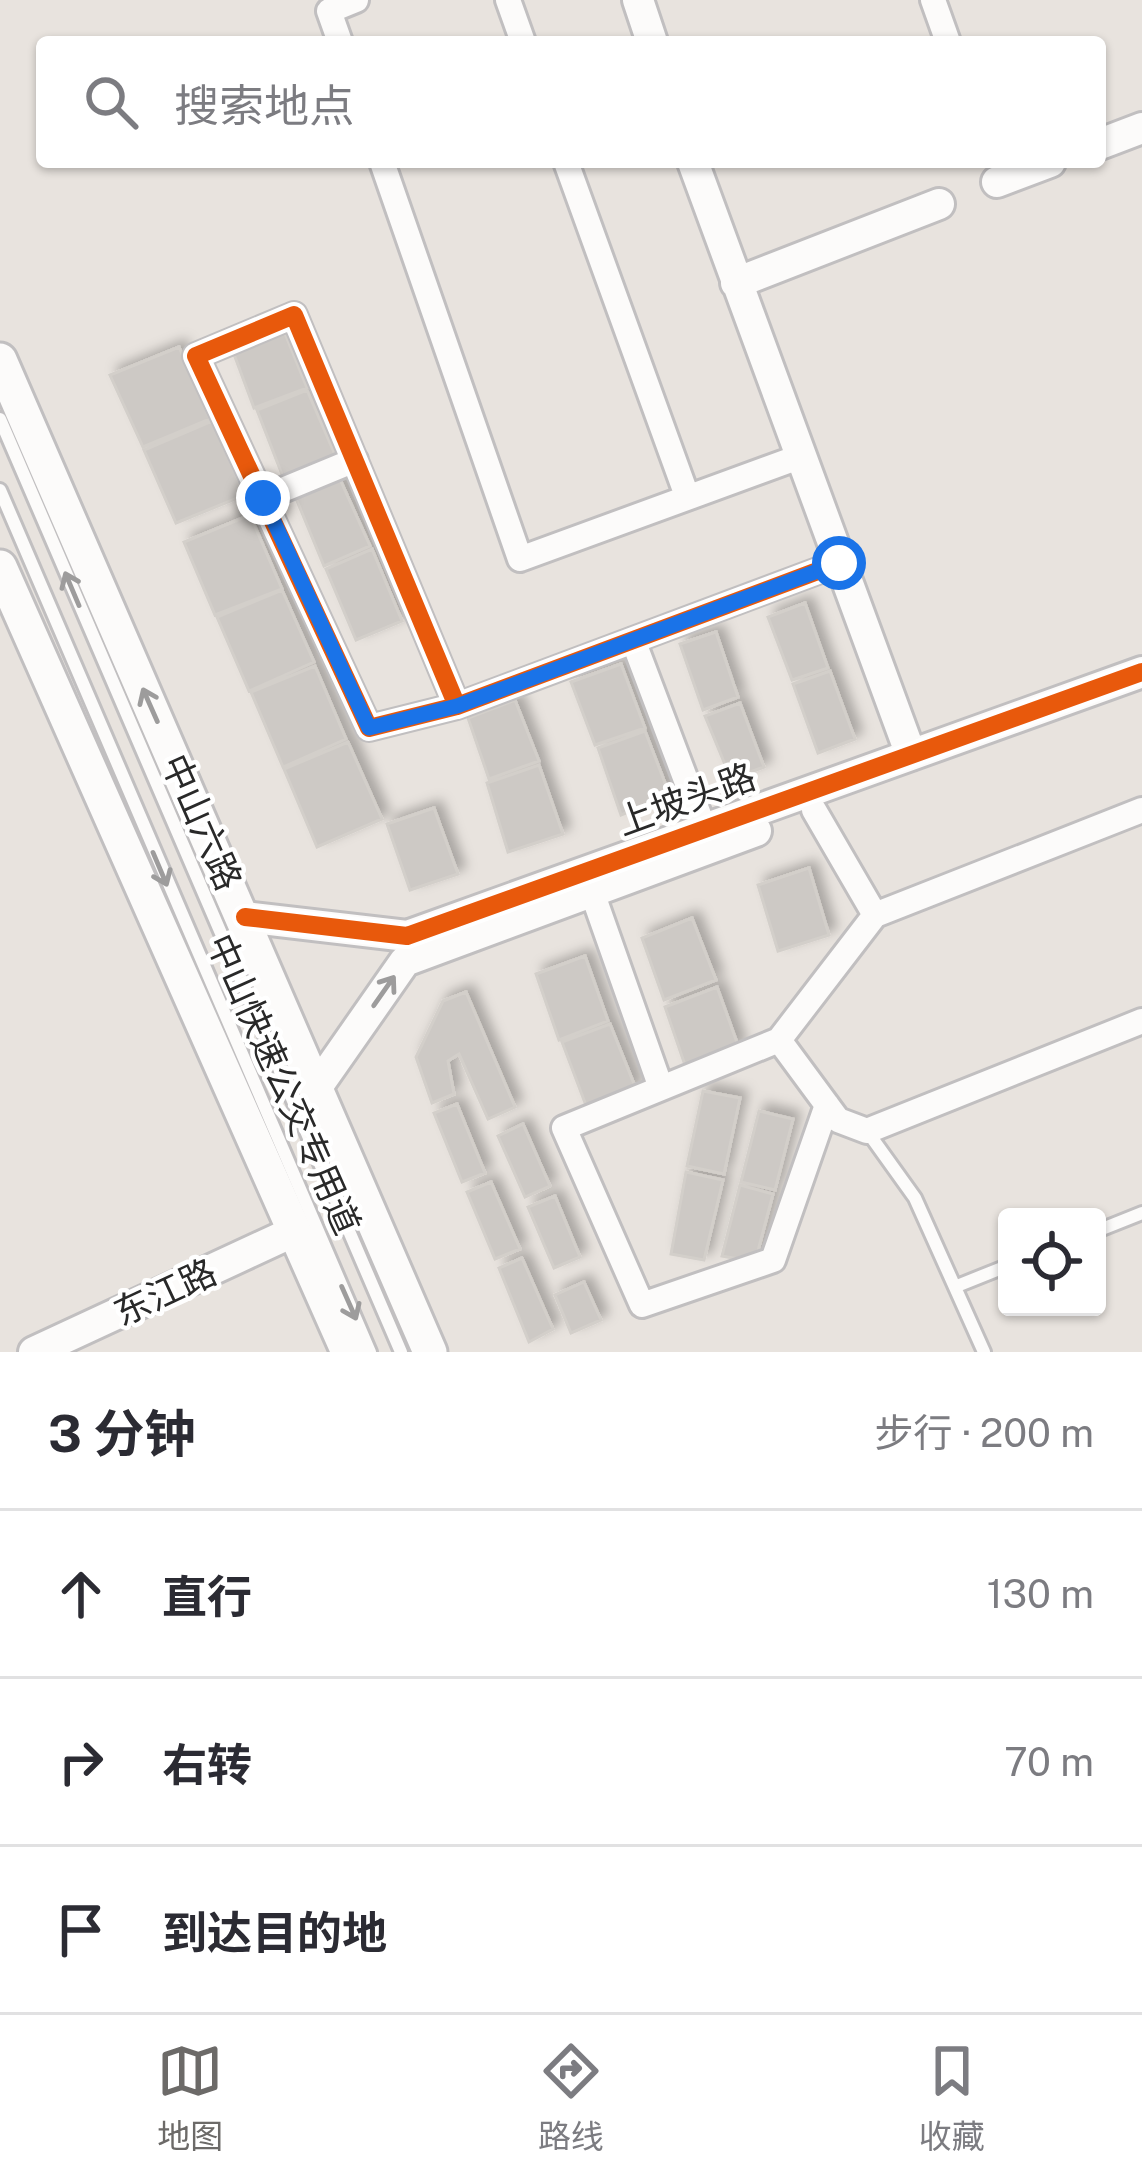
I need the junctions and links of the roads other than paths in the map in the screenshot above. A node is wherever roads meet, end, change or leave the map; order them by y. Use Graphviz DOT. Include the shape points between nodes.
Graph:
graph roads {
  1 [pos="356,0"];
  2 [pos="508,0"];
  3 [pos="638,0"];
  4 [pos="933,0"];
  5 [pos="338,36"];
  6 [pos="521,36"];
  7 [pos="650,36"];
  8 [pos="946,36"];
  9 [pos="1142,128"];
  10 [pos="1106,142"];
  11 [pos="384,168"];
  12 [pos="568,168"];
  13 [pos="695,168"];
  14 [pos="939,204"];
  15 [pos="736,283"];
  16 [pos="0,360"];
  17 [pos="0,419"];
  18 [pos="799,457"];
  19 [pos="355,460"];
  20 [pos="0,490"];
  21 [pos="687,496"];
  22 [pos="263,498"];
  23 [pos="839,563"];
  24 [pos="0,567"];
  25 [pos="633,640"];
  26 [pos="1142,672"];
  27 [pos="1142,693"];
  28 [pos="457,706"];
  29 [pos="911,754"];
  30 [pos="1142,810"];
  31 [pos="814,811"];
  32 [pos="704,828"];
  33 [pos="592,892"];
  34 [pos="875,915"];
  35 [pos="245,917"];
  36 [pos="1142,1021"];
  37 [pos="779,1040"];
  38 [pos="317,1087"];
  39 [pos="661,1088"];
  40 [pos="832,1113"];
  41 [pos="867,1131"];
  42 [pos="1142,1213"];
  43 [pos="1106,1227"];
  44 [pos="296,1232"];
  45 [pos="998,1270"];
  46 [pos="957,1286"];
  47 [pos="34,1352"];
  48 [pos="348,1352"];
  49 [pos="370,1352"];
  50 [pos="401,1352"];
  51 [pos="430,1352"];
  52 [pos="984,1352"];
  1 -- 5 [label="street" via="329,11"];
  2 -- 6 [label="street"];
  3 -- 7 [label="street"];
  4 -- 8 [label="street"];
  9 -- 10 [label="street"];
  11 -- 21 [label="street" via="520,559"];
  12 -- 21 [label="street"];
  13 -- 15 [label="street"];
  14 -- 15 [label="street"];
  15 -- 18 [label="street"];
  35 -- 16 [label="main road, 中山六路, one-way"];
  50 -- 17 [label="lane, 中山快速公交专用道, one-way"];
  18 -- 21 [label="street"];
  18 -- 23 [label="street"];
  19 -- 22 [label="street"];
  19 -- 22 [label="street" via="294,315 196,356"];
  19 -- 28 [label="street"];
  20 -- 49 [label="lane, 中山快速公交专用道, one-way"];
  22 -- 28 [label="street" via="369,728"];
  23 -- 25 [label="street"];
  23 -- 29 [label="street"];
  24 -- 44 [label="main road"];
  25 -- 28 [label="street"];
  25 -- 32 [label="street"];
  26 -- 29 [label="street, 上坡头路"];
  27 -- 31 [label="street, 上坡头路"];
  29 -- 32 [label="street, 上坡头路"];
  30 -- 34 [label="street"];
  31 -- 33 [label="street, 上坡头路"];
  31 -- 34 [label="street"];
  32 -- 35 [label="street, 上坡头路" via="406,936"];
  38 -- 33 [label="street, 上坡头路, one-way" via="405,961"];
  33 -- 39 [label="street"];
  34 -- 37 [label="street"];
  35 -- 38 [label="main road, 中山六路"];
  36 -- 41 [label="street"];
  37 -- 39 [label="street"];
  37 -- 40 [label="street"];
  38 -- 51 [label="main road, 中山六路"];
  39 -- 40 [label="street" via="564,1127 642,1305 772,1260"];
  40 -- 41 [label="street"];
  41 -- 46 [label="lane" via="915,1198"];
  42 -- 43 [label="lane"];
  44 -- 47 [label="street, 东江路"];
  44 -- 48 [label="main road"];
  45 -- 46 [label="lane"];
  46 -- 52 [label="lane"];
}
